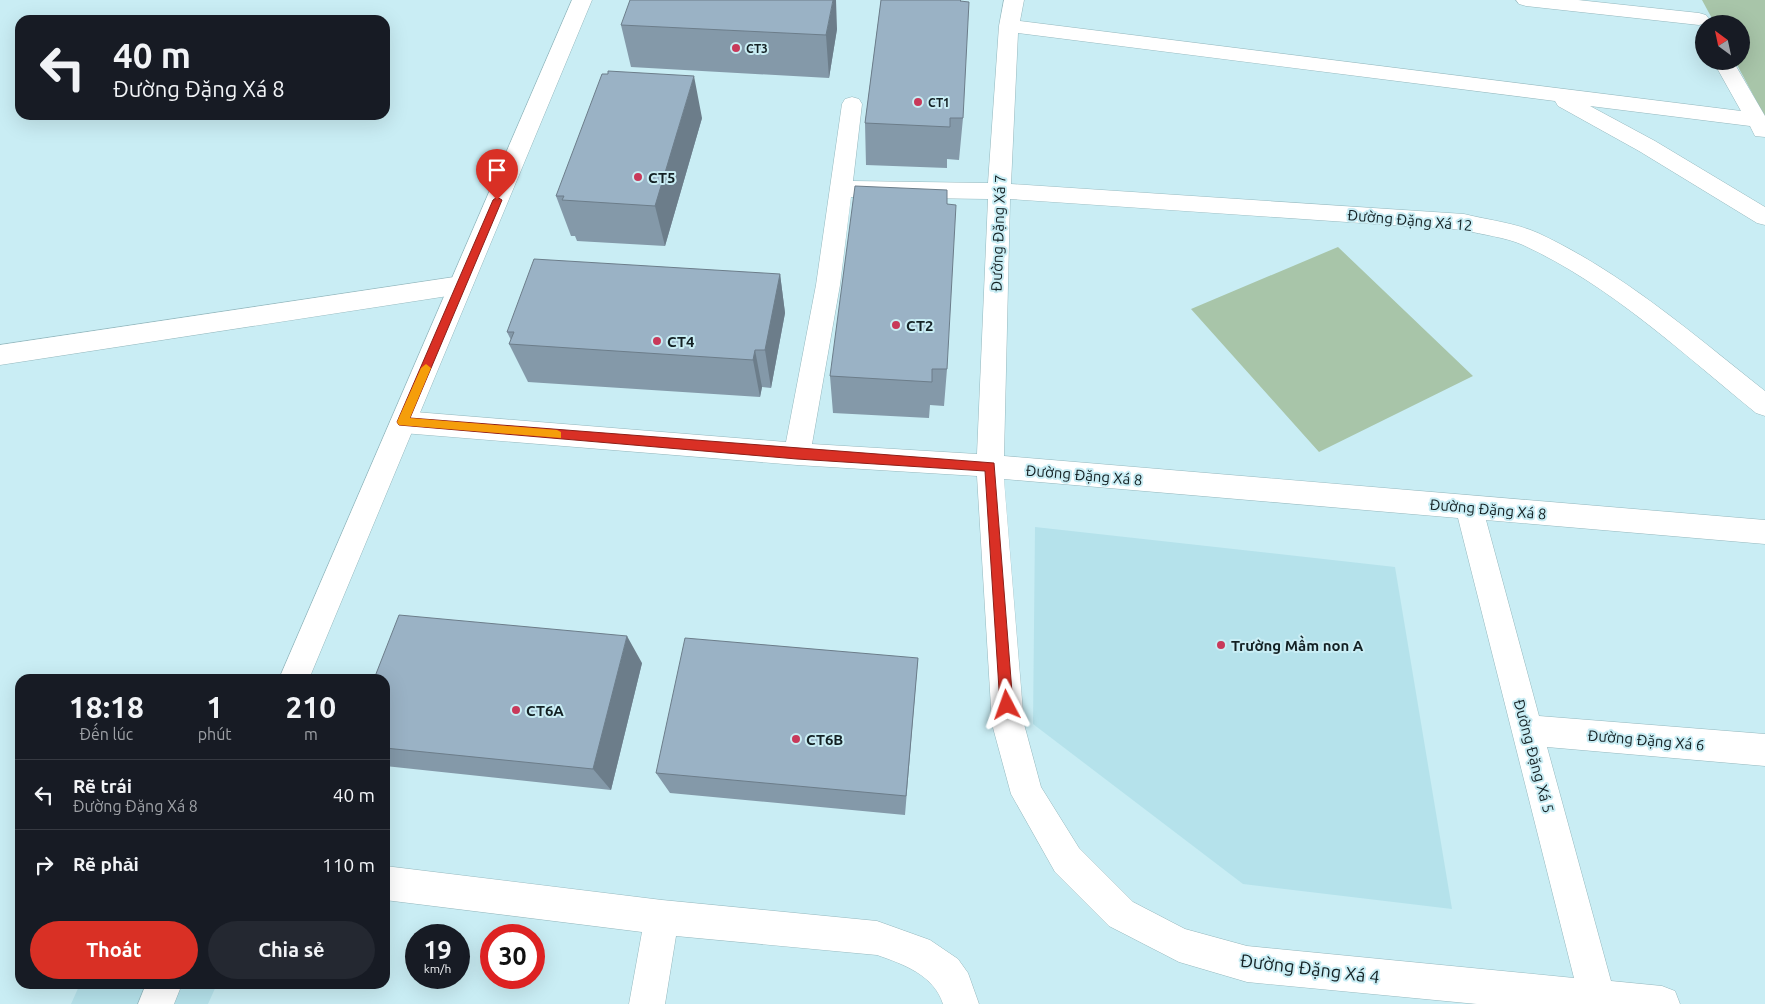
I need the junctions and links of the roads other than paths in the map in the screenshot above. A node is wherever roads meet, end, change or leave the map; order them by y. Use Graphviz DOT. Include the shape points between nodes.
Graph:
graph roads {
  1 [pos="582,0"];
  2 [pos="1014,0"];
  3 [pos="1526,0"];
  4 [pos="1688,0"];
  5 [pos="1696,15"];
  6 [pos="1695,22"];
  7 [pos="1009,26"];
  8 [pos="1728,70"];
  9 [pos="1553,94"];
  10 [pos="852,104"];
  11 [pos="1761,127"];
  12 [pos="841,189"];
  13 [pos="999,191"];
  14 [pos="1765,217"];
  15 [pos="461,285"];
  16 [pos="0,355"];
  17 [pos="1765,406"];
  18 [pos="403,422"];
  19 [pos="797,454"];
  20 [pos="990,466"];
  21 [pos="1470,508"];
  22 [pos="1765,532"];
  23 [pos="296,674"];
  24 [pos="1528,730"];
  25 [pos="1765,750"];
  26 [pos="390,884"];
  27 [pos="662,917"];
  28 [pos="162,989"];
  29 [pos="1598,1001"];
  30 [pos="156,1004"];
  31 [pos="647,1004"];
  32 [pos="961,1004"];
  33 [pos="1662,1004"];
  1 -- 15 [label="street"];
  2 -- 7 [label="street, Đường Đặng Xá 7"];
  3 -- 6 [label="street"];
  4 -- 5 [label="street"];
  7 -- 9 [label="street"];
  7 -- 13 [label="street, Đường Đặng Xá 7"];
  8 -- 11 [label="street"];
  9 -- 11 [label="street"];
  9 -- 14 [label="street"];
  10 -- 12 [label="street"];
  12 -- 13 [label="street, Đường Đặng Xá 12"];
  12 -- 19 [label="street" via="828,285"];
  13 -- 17 [label="street, Đường Đặng Xá 12" via="1464,222 1528,238 1588,270 1651,314"];
  13 -- 20 [label="street, Đường Đặng Xá 7"];
  15 -- 16 [label="street"];
  15 -- 18 [label="street"];
  18 -- 19 [label="street, Đường Đặng Xá 8"];
  18 -- 23 [label="street"];
  19 -- 20 [label="street, Đường Đặng Xá 8"];
  20 -- 21 [label="street, Đường Đặng Xá 8"];
  20 -- 29 [label="street, Đường Đặng Xá 4" via="1008,724 1027,794 1067,860 1121,914 1179,945 1247,964"];
  21 -- 22 [label="street, Đường Đặng Xá 8"];
  21 -- 24 [label="street, Đường Đặng Xá 5"];
  24 -- 25 [label="street, Đường Đặng Xá 6"];
  24 -- 29 [label="street, Đường Đặng Xá 5"];
  26 -- 27 [label="street"];
  27 -- 31 [label="street"];
  27 -- 32 [label="street" via="877,938 918,952 945,972 956,986"];
  28 -- 30 [label="street"];
  29 -- 33 [label="street, Đường Đặng Xá 4"];
}
